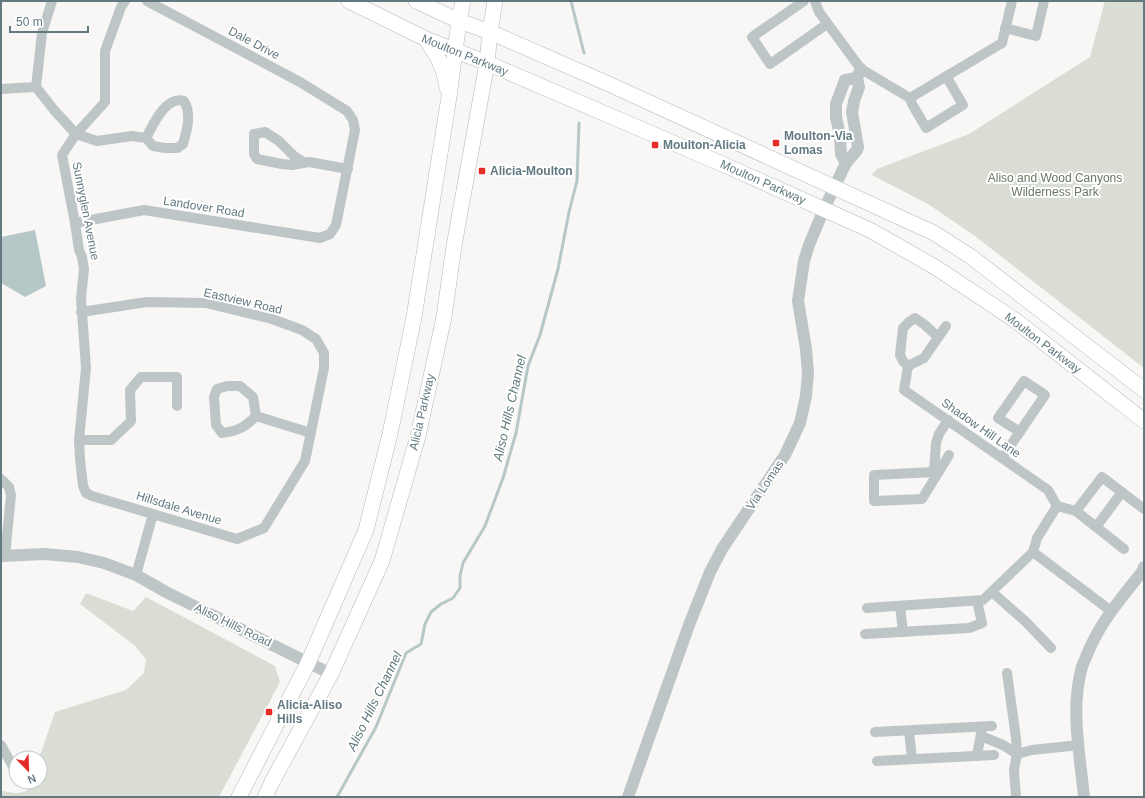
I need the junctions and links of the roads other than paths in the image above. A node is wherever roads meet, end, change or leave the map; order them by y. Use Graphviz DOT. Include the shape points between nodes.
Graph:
graph roads {
  1 [pos="52,1"];
  2 [pos="125,1"];
  3 [pos="147,1"];
  4 [pos="349,1"];
  5 [pos="416,1"];
  6 [pos="463,1"];
  7 [pos="495,1"];
  8 [pos="804,1"];
  9 [pos="815,1"];
  10 [pos="1012,1"];
  11 [pos="1044,1"];
  12 [pos="459,21"];
  13 [pos="827,24"];
  14 [pos="1005,28"];
  15 [pos="490,32"];
  16 [pos="426,39"];
  17 [pos="456,51"];
  18 [pos="486,63"];
  19 [pos="859,73"];
  20 [pos="946,76"];
  21 [pos="36,87"];
  22 [pos="1,89"];
  23 [pos="449,97"];
  24 [pos="910,98"];
  25 [pos="76,134"];
  26 [pos="146,138"];
  27 [pos="303,162"];
  28 [pos="846,163"];
  29 [pos="348,169"];
  30 [pos="834,187"];
  31 [pos="824,209"];
  32 [pos="75,223"];
  33 [pos="81,312"];
  34 [pos="946,326"];
  35 [pos="938,337"];
  36 [pos="908,366"];
  37 [pos="1144,390"];
  38 [pos="178,406"];
  39 [pos="256,416"];
  40 [pos="948,420"];
  41 [pos="1144,421"];
  42 [pos="1020,432"];
  43 [pos="311,433"];
  44 [pos="79,440"];
  45 [pos="950,455"];
  46 [pos="1002,458"];
  47 [pos="936,472"];
  48 [pos="1,479"];
  49 [pos="1122,492"];
  50 [pos="86,493"];
  51 [pos="1057,506"];
  52 [pos="1144,509"];
  53 [pos="1076,512"];
  54 [pos="153,514"];
  55 [pos="1096,527"];
  56 [pos="264,528"];
  57 [pos="1124,549"];
  58 [pos="1033,552"];
  59 [pos="3,556"];
  60 [pos="1143,571"];
  61 [pos="136,575"];
  62 [pos="992,592"];
  63 [pos="977,601"];
  64 [pos="900,606"];
  65 [pos="867,608"];
  66 [pos="1111,611"];
  67 [pos="904,632"];
  68 [pos="865,634"];
  69 [pos="1051,648"];
  70 [pos="308,662"];
  71 [pos="1007,673"];
  72 [pos="331,674"];
  73 [pos="992,726"];
  74 [pos="910,730"];
  75 [pos="981,731"];
  76 [pos="875,732"];
  77 [pos="1,745"];
  78 [pos="1079,745"];
  79 [pos="1017,754"];
  80 [pos="994,755"];
  81 [pos="977,756"];
  82 [pos="8,758"];
  83 [pos="912,759"];
  84 [pos="877,761"];
  85 [pos="240,797"];
  86 [pos="265,797"];
  87 [pos="628,797"];
  88 [pos="1016,797"];
  89 [pos="1084,797"];
  1 -- 21 [label="street" via="42,33"];
  2 -- 25 [label="street, Sunnyglen Avenue" via="105,52 106,102"];
  3 -- 29 [label="street, Dale Drive" via="300,82 347,111 353,120 355,130"];
  4 -- 16 [label="main road, Moulton Parkway"];
  5 -- 12 [label="main road, Moulton Parkway"];
  6 -- 12 [label="main road"];
  7 -- 15 [label="main road, Alicia Parkway"];
  8 -- 13 [label="street" via="752,37 770,64"];
  9 -- 13 [label="street"];
  10 -- 14 [label="street"];
  11 -- 14 [label="street" via="1036,36"];
  12 -- 15 [label="main road, Moulton Parkway"];
  12 -- 17 [label="main road"];
  13 -- 19 [label="street"];
  14 -- 20 [label="street" via="1002,42"];
  15 -- 18 [label="main road, Alicia Parkway"];
  15 -- 30 [label="main road, Moulton Parkway"];
  16 -- 17 [label="main road, Moulton Parkway"];
  16 -- 23 [label="main road" via="439,60"];
  17 -- 18 [label="main road, Moulton Parkway"];
  17 -- 23 [label="main road"];
  18 -- 31 [label="main road, Moulton Parkway"];
  18 -- 72 [label="main road, Alicia Parkway" via="444,317 418,436 382,561"];
  19 -- 24 [label="street"];
  19 -- 28 [label="street, Via Lomas" via="859,87 852,112 858,147"];
  19 -- 28 [label="street" via="845,80 836,104 841,154"];
  20 -- 24 [label="street"];
  20 -- 24 [label="street" via="963,105 926,128"];
  21 -- 22 [label="street"];
  21 -- 25 [label="street"];
  23 -- 70 [label="main road" via="414,317 390,434 366,530"];
  25 -- 26 [label="street" via="97,141 132,136"];
  25 -- 32 [label="street, Sunnyglen Avenue" via="62,155"];
  26 -- 26 [label="street" via="153,146 165,148 177,148 183,144 188,126 187,106 184,101 174,100 159,113"];
  27 -- 27 [label="street" via="292,165 257,159 254,154 254,134 265,132"];
  27 -- 29 [label="street"];
  28 -- 30 [label="street, Via Lomas"];
  29 -- 32 [label="street, Landover Road" via="336,225 330,234 320,238 144,210"];
  30 -- 31 [label="street, Via Lomas"];
  30 -- 37 [label="main road, Moulton Parkway" via="934,233 970,256"];
  31 -- 41 [label="main road, Moulton Parkway" via="901,247 964,286 1014,320"];
  31 -- 87 [label="street, Via Lomas" via="804,261 798,301 808,373 800,423 785,455 722,549 710,572"];
  32 -- 33 [label="street, Sunnyglen Avenue" via="84,269"];
  33 -- 43 [label="street, Eastview Road" via="147,302 206,303 272,319 302,330 316,339 324,353 324,368"];
  33 -- 44 [label="street, Sunnyglen Avenue" via="86,368"];
  34 -- 35 [label="street"];
  35 -- 36 [label="street" via="924,358"];
  35 -- 36 [label="street" via="915,318 909,322 903,328 900,355"];
  36 -- 40 [label="street, Shadow Hill Lane" via="904,390"];
  38 -- 44 [label="street" via="177,377 141,377 130,390 131,421 111,440"];
  39 -- 39 [label="street" via="253,397 240,386 217,389 214,397 216,425 222,432 232,432 246,426"];
  39 -- 43 [label="street"];
  40 -- 46 [label="street, Shadow Hill Lane"];
  40 -- 47 [label="street" via="936,443"];
  42 -- 42 [label="street" via="1045,395 1024,381 998,418"];
  42 -- 46 [label="street"];
  43 -- 56 [label="street, Eastview Road" via="304,461"];
  44 -- 50 [label="street, Sunnyglen Avenue" via="83,486"];
  45 -- 47 [label="street"];
  46 -- 51 [label="street, Shadow Hill Lane" via="1048,490"];
  47 -- 47 [label="street" via="874,475 874,501 922,499"];
  48 -- 59 [label="street" via="11,496"];
  49 -- 52 [label="street"];
  49 -- 53 [label="street" via="1102,477"];
  49 -- 55 [label="street"];
  50 -- 54 [label="street, Hillsdale Avenue"];
  51 -- 53 [label="street"];
  51 -- 58 [label="street" via="1037,538"];
  53 -- 55 [label="street"];
  54 -- 56 [label="street, Hillsdale Avenue" via="237,540"];
  54 -- 61 [label="street"];
  55 -- 57 [label="street"];
  58 -- 62 [label="street"];
  58 -- 66 [label="street"];
  59 -- 61 [label="street, Aliso Hills Road" via="45,554 78,557"];
  60 -- 66 [label="street"];
  61 -- 70 [label="street, Aliso Hills Road"];
  62 -- 63 [label="street" via="983,600"];
  62 -- 69 [label="street"];
  63 -- 64 [label="street"];
  63 -- 67 [label="street" via="982,623 969,628"];
  64 -- 65 [label="street"];
  64 -- 67 [label="street"];
  66 -- 78 [label="street" via="1082,666 1076,721"];
  67 -- 68 [label="street"];
  70 -- 72 [label="street, Aliso Hills Road"];
  70 -- 85 [label="main road"];
  71 -- 79 [label="street"];
  72 -- 86 [label="main road, Alicia Parkway"];
  73 -- 75 [label="street"];
  74 -- 75 [label="street"];
  74 -- 76 [label="street"];
  74 -- 83 [label="street"];
  75 -- 79 [label="street"];
  75 -- 81 [label="street"];
  77 -- 82 [label="street"];
  78 -- 79 [label="street"];
  78 -- 89 [label="street"];
  79 -- 88 [label="street" via="1014,770"];
  80 -- 81 [label="street"];
  81 -- 83 [label="street"];
  83 -- 84 [label="street"];
}
